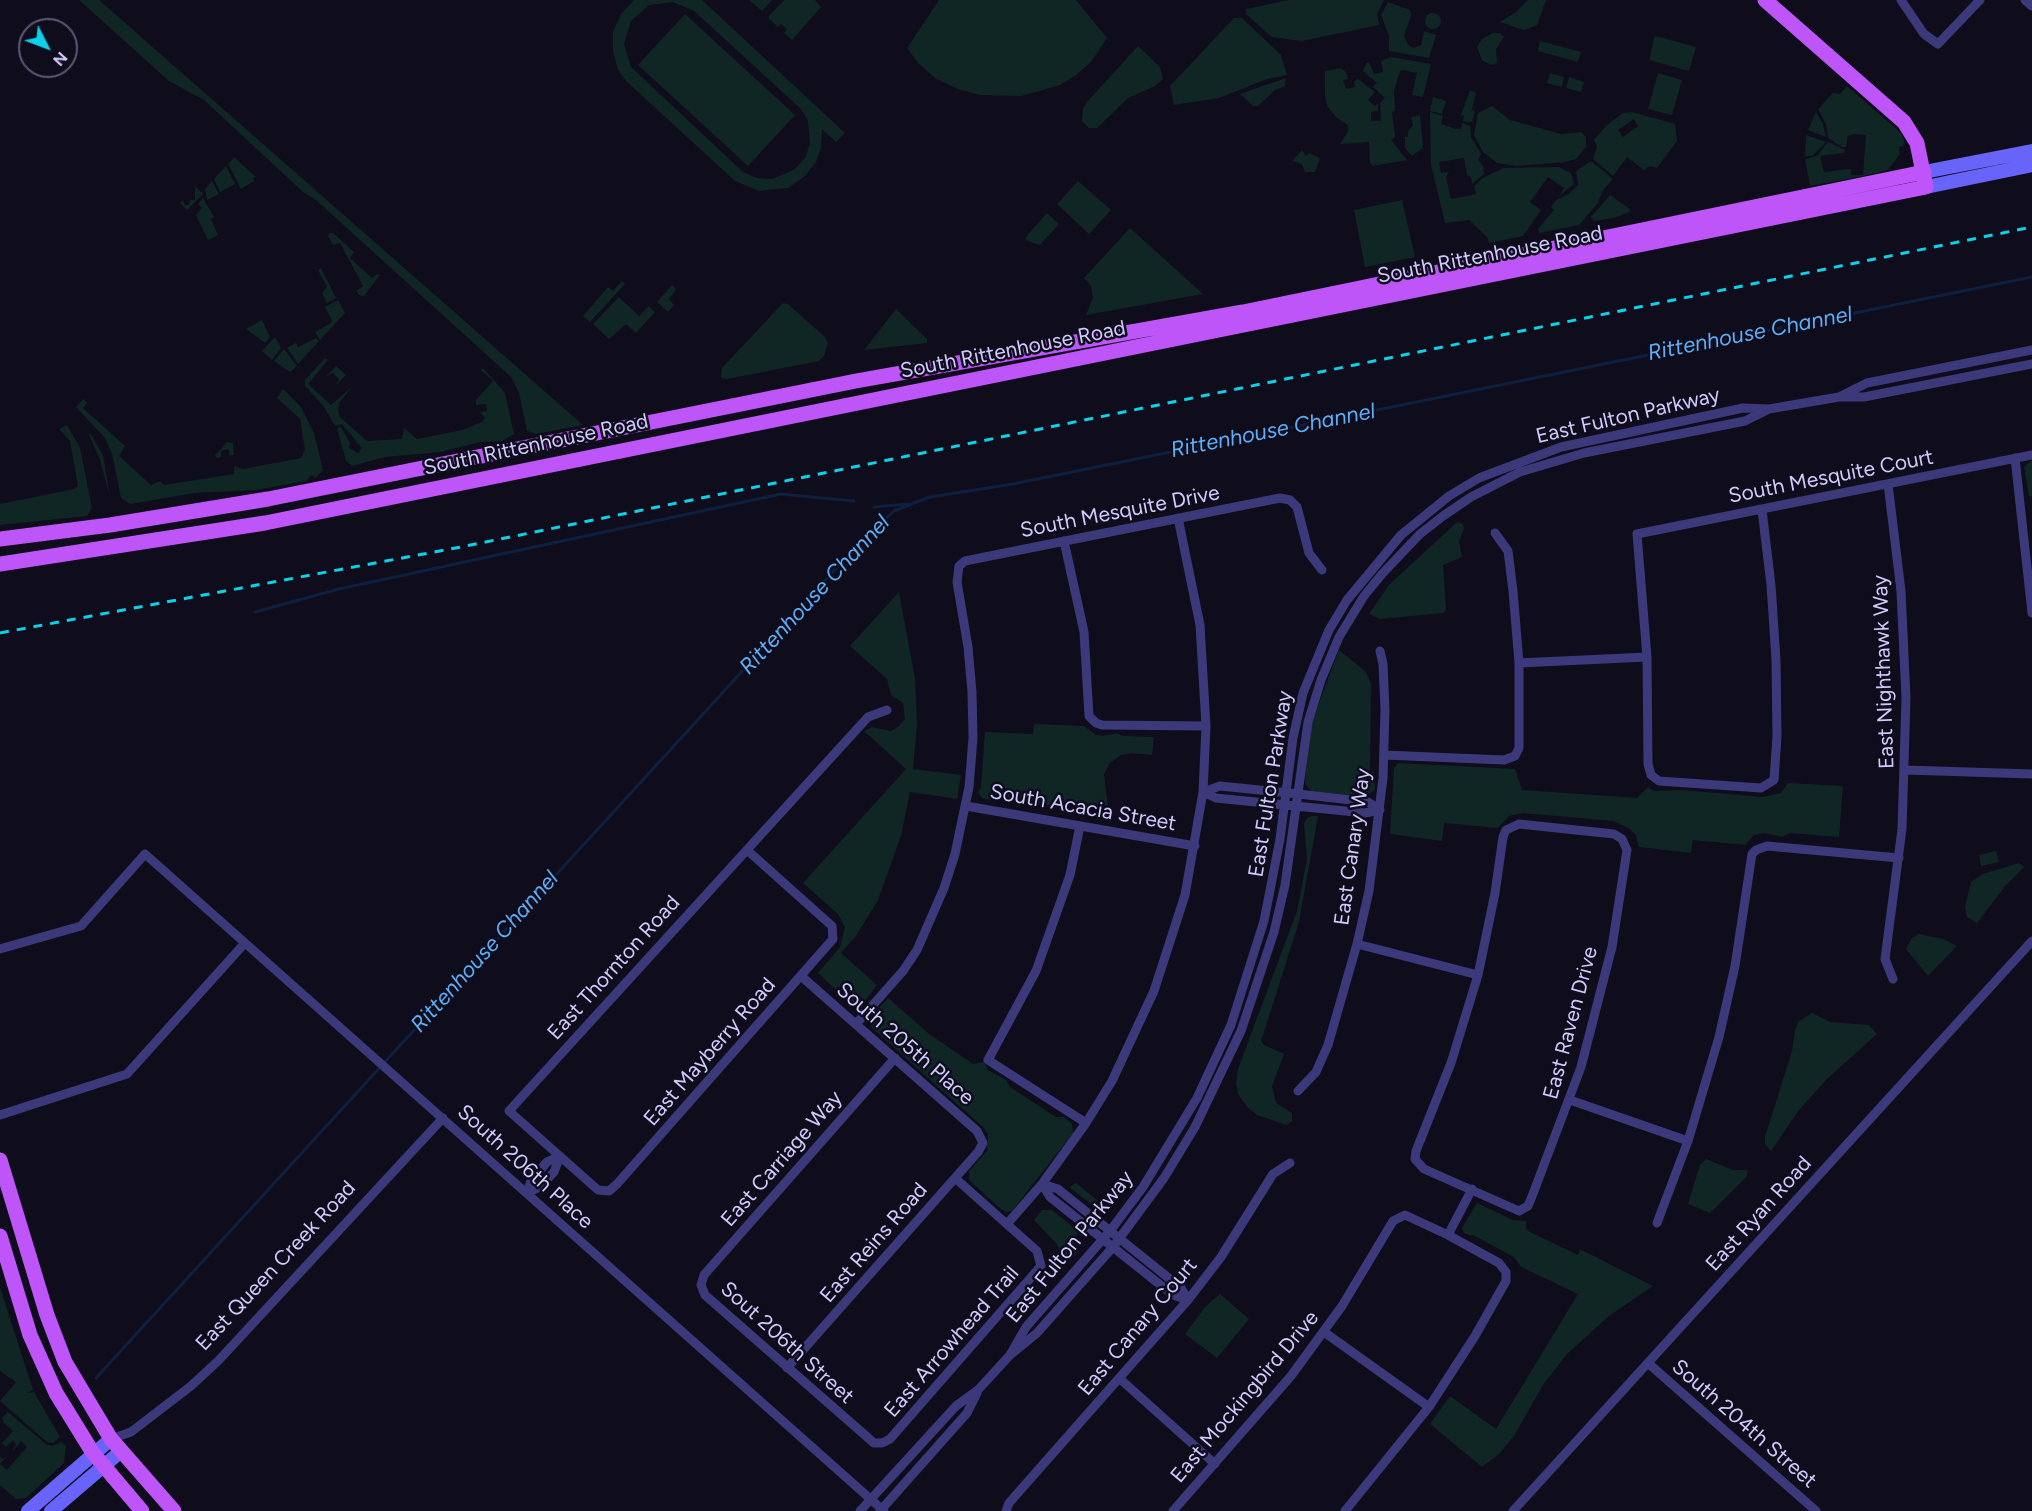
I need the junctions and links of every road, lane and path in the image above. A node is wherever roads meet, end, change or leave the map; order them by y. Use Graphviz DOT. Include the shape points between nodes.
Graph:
graph roads {
  1 [pos="1765,0"];
  2 [pos="1901,0"];
  3 [pos="1980,0"];
  4 [pos="2025,0"];
  5 [pos="2032,6"];
  6 [pos="2032,151"];
  7 [pos="2032,165"];
  8 [pos="1925,180"];
  9 [pos="1455,276"];
  10 [pos="2032,350"];
  11 [pos="2032,364"];
  12 [pos="852,382"];
  13 [pos="1839,397"];
  14 [pos="856,402"];
  15 [pos="1769,409"];
  16 [pos="522,449"];
  17 [pos="2032,455"];
  18 [pos="2015,458"];
  19 [pos="460,483"];
  20 [pos="1888,484"];
  21 [pos="340,485"];
  22 [pos="1762,510"];
  23 [pos="1178,518"];
  24 [pos="265,523"];
  25 [pos="110,525"];
  26 [pos="1495,533"];
  27 [pos="0,539"];
  28 [pos="1064,541"];
  29 [pos="112,547"];
  30 [pos="0,564"];
  31 [pos="1322,570"];
  32 [pos="2032,613"];
  33 [pos="1380,651"];
  34 [pos="1647,657"];
  35 [pos="1519,663"];
  36 [pos="886,710"];
  37 [pos="1206,726"];
  38 [pos="1384,755"];
  39 [pos="1905,770"];
  40 [pos="2032,774"];
  41 [pos="1203,792"];
  42 [pos="1286,792"];
  43 [pos="1299,794"];
  44 [pos="1285,804"];
  45 [pos="1298,805"];
  46 [pos="966,806"];
  47 [pos="1380,810"];
  48 [pos="1080,826"];
  49 [pos="1195,846"];
  50 [pos="747,850"];
  51 [pos="1899,858"];
  52 [pos="2032,941"];
  53 [pos="244,944"];
  54 [pos="1357,944"];
  55 [pos="0,949"];
  56 [pos="1478,975"];
  57 [pos="801,976"];
  58 [pos="1893,979"];
  59 [pos="856,1024"];
  60 [pos="895,1058"];
  61 [pos="1298,1091"];
  62 [pos="1570,1100"];
  63 [pos="0,1115"];
  64 [pos="443,1118"];
  65 [pos="1086,1124"];
  66 [pos="982,1140"];
  67 [pos="1688,1141"];
  68 [pos="560,1156"];
  69 [pos="0,1160"];
  70 [pos="1290,1163"];
  71 [pos="955,1178"];
  72 [pos="1042,1184"];
  73 [pos="1472,1189"];
  74 [pos="527,1193"];
  75 [pos="1657,1223"];
  76 [pos="1007,1224"];
  77 [pos="1110,1231"];
  78 [pos="1448,1235"];
  79 [pos="0,1236"];
  80 [pos="1103,1239"];
  81 [pos="1120,1239"];
  82 [pos="1113,1247"];
  83 [pos="701,1285"];
  84 [pos="1188,1300"];
  85 [pos="1324,1332"];
  86 [pos="1010,1355"];
  87 [pos="1648,1363"];
  88 [pos="788,1368"];
  89 [pos="1119,1378"];
  90 [pos="978,1390"];
  91 [pos="1429,1407"];
  92 [pos="131,1432"];
  93 [pos="882,1443"];
  94 [pos="115,1446"];
  95 [pos="98,1460"];
  96 [pos="1215,1464"];
  97 [pos="871,1498"];
  98 [pos="882,1510"];
  99 [pos="28,1511"];
  100 [pos="51,1511"];
  101 [pos="142,1511"];
  102 [pos="174,1511"];
  103 [pos="860,1511"];
  104 [pos="893,1511"];
  105 [pos="1006,1511"];
  106 [pos="1173,1511"];
  107 [pos="1345,1511"];
  108 [pos="1513,1511"];
  109 [pos="1816,1511"];
  1 -- 8 [label="main road" via="1904,122 1917,143"];
  2 -- 3 [label="street" via="1924,34 1938,44"];
  4 -- 5 [label="street"];
  6 -- 8 [label="main road, South Rittenhouse Road"];
  7 -- 8 [label="main road, South Rittenhouse Road"];
  8 -- 9 [label="main road, South Rittenhouse Road"];
  9 -- 12 [label="main road, South Rittenhouse Road"];
  9 -- 14 [label="main road, South Rittenhouse Road"];
  10 -- 13 [label="street, East Fulton Parkway" via="1867,383"];
  11 -- 13 [label="street, East Fulton Parkway" via="1864,397"];
  12 -- 14 [label="main road"];
  12 -- 16 [label="main road, South Rittenhouse Road"];
  13 -- 15 [label="street, East Fulton Parkway"];
  14 -- 19 [label="main road, South Rittenhouse Road"];
  15 -- 42 [label="street, East Fulton Parkway" via="1743,408 1561,447 1479,478 1424,515 1361,580 1329,630 1296,717"];
  15 -- 43 [label="street, East Fulton Parkway" via="1745,421 1584,453 1520,472 1471,497 1420,534 1365,596 1330,657 1308,722"];
  16 -- 19 [label="main road" via="515,462 472,472"];
  16 -- 21 [label="main road, South Rittenhouse Road"];
  17 -- 18 [label="street, South Mesquite Court"];
  18 -- 20 [label="street, South Mesquite Court"];
  18 -- 32 [label="street"];
  19 -- 24 [label="main road, South Rittenhouse Road"];
  20 -- 22 [label="street, South Mesquite Court"];
  20 -- 39 [label="street, East Nighthawk Way" via="1904,626"];
  21 -- 24 [label="main road" via="330,500 280,510"];
  21 -- 25 [label="main road, South Rittenhouse Road"];
  22 -- 34 [label="street, South Mesquite Court" via="1637,534"];
  22 -- 34 [label="street" via="1772,585 1777,691 1776,774 1769,785 1761,788 1666,782 1651,775"];
  23 -- 28 [label="street, South Mesquite Drive"];
  23 -- 31 [label="street, South Mesquite Drive" via="1280,498 1290,500 1297,507 1309,553"];
  23 -- 37 [label="street" via="1200,625"];
  24 -- 29 [label="main road, South Rittenhouse Road"];
  25 -- 27 [label="main road, South Rittenhouse Road"];
  25 -- 29 [label="main road"];
  26 -- 35 [label="street" via="1508,551"];
  28 -- 37 [label="street" via="1084,632 1089,716 1096,723"];
  28 -- 46 [label="street, South Mesquite Drive" via="965,561 959,566 957,582 972,692 972,761"];
  29 -- 30 [label="main road, South Rittenhouse Road"];
  33 -- 38 [label="street"];
  34 -- 35 [label="street"];
  35 -- 38 [label="street" via="1519,748 1515,756 1504,760"];
  36 -- 50 [label="street, East Thornton Road" via="867,717"];
  37 -- 41 [label="street"];
  38 -- 47 [label="street, East Canary Way"];
  39 -- 40 [label="street"];
  39 -- 51 [label="street, East Nighthawk Way"];
  41 -- 42 [label="street" via="1220,786"];
  41 -- 44 [label="street" via="1216,798"];
  41 -- 49 [label="street"];
  42 -- 43 [label="street"];
  42 -- 44 [label="street, East Fulton Parkway"];
  43 -- 45 [label="street, East Fulton Parkway"];
  43 -- 47 [label="street" via="1368,802"];
  44 -- 45 [label="street"];
  44 -- 77 [label="street, East Fulton Parkway" via="1264,921 1231,1025 1174,1139"];
  45 -- 47 [label="street" via="1365,813"];
  45 -- 81 [label="street, East Fulton Parkway" via="1281,906 1241,1031 1185,1144"];
  46 -- 48 [label="street, South Acacia Street"];
  46 -- 59 [label="street" via="955,854 928,928 903,970"];
  47 -- 54 [label="street, East Canary Way"];
  48 -- 49 [label="street, South Acacia Street"];
  48 -- 65 [label="street" via="1070,876 1036,971 988,1060"];
  49 -- 65 [label="street" via="1179,915 1154,991"];
  50 -- 57 [label="street, East Mayberry Road" via="829,923 834,934 830,944"];
  50 -- 68 [label="street, East Thornton Road" via="509,1111"];
  51 -- 58 [label="street, East Nighthawk Way" via="1885,959"];
  51 -- 67 [label="street" via="1767,846 1756,850 1751,859 1728,1002"];
  52 -- 87 [label="street, East Ryan Road"];
  53 -- 55 [label="street, South 206th Place" via="145,854 81,926"];
  53 -- 63 [label="street" via="127,1074"];
  53 -- 64 [label="street, South 206th Place"];
  54 -- 56 [label="street"];
  54 -- 61 [label="street" via="1328,1045 1316,1072"];
  56 -- 62 [label="street, East Raven Drive" via="1503,837 1512,826 1614,834 1622,839 1627,850 1612,947"];
  56 -- 73 [label="street" via="1415,1159 1424,1168"];
  57 -- 59 [label="street, South 205th Place"];
  57 -- 68 [label="street, East Mayberry Road" via="609,1191 598,1190"];
  59 -- 60 [label="street, South 205th Place"];
  60 -- 66 [label="street, South 205th Place"];
  60 -- 83 [label="street, East Carriage Way" via="704,1275"];
  62 -- 67 [label="street"];
  62 -- 73 [label="street, East Raven Drive" via="1531,1199 1523,1210 1513,1210"];
  64 -- 74 [label="street, South 206th Place"];
  64 -- 92 [label="street, East Queen Creek Road" via="219,1360"];
  65 -- 72 [label="street"];
  66 -- 71 [label="street, East Reins Road" via="978,1152"];
  67 -- 75 [label="street"];
  68 -- 74 [label="street" via="554,1172 540,1187"];
  69 -- 94 [label="main road" via="57,1341 82,1393"];
  70 -- 84 [label="street, East Canary Court" via="1274,1174 1221,1257"];
  71 -- 76 [label="street"];
  71 -- 88 [label="street, East Reins Road"];
  72 -- 76 [label="street"];
  72 -- 77 [label="street" via="1058,1189"];
  72 -- 80 [label="street" via="1050,1197"];
  73 -- 78 [label="street"];
  74 -- 97 [label="street, South 206th Place"];
  76 -- 93 [label="street, East Arrowhead Trail" via="1037,1251 1041,1258 1039,1271 891,1439"];
  77 -- 80 [label="street, East Fulton Parkway"];
  77 -- 81 [label="street"];
  78 -- 85 [label="street, East Mockingbird Drive" via="1411,1217 1401,1216 1393,1221"];
  78 -- 91 [label="street" via="1499,1263 1506,1272 1506,1281"];
  79 -- 95 [label="main road" via="38,1355 60,1401"];
  80 -- 82 [label="street"];
  80 -- 86 [label="street, East Fulton Parkway" via="1026,1327"];
  81 -- 82 [label="street, East Fulton Parkway"];
  81 -- 84 [label="street" via="1180,1288"];
  82 -- 84 [label="street" via="1173,1295"];
  82 -- 86 [label="street, East Fulton Parkway" via="1037,1333"];
  83 -- 88 [label="street, Sout 206th Street" via="705,1295"];
  84 -- 89 [label="street, East Canary Court"];
  85 -- 91 [label="street"];
  85 -- 96 [label="street, East Mockingbird Drive"];
  86 -- 90 [label="street, East Fulton Parkway"];
  87 -- 108 [label="street, East Ryan Road"];
  87 -- 109 [label="street, South 204th Street"];
  88 -- 93 [label="street, Sout 206th Street" via="870,1440"];
  89 -- 96 [label="street"];
  89 -- 105 [label="street, East Canary Court"];
  90 -- 97 [label="street, East Fulton Parkway" via="956,1406"];
  90 -- 98 [label="street, East Fulton Parkway" via="967,1413"];
  91 -- 107 [label="street"];
  92 -- 94 [label="street, East Queen Creek Road"];
  92 -- 94 [label="street, East Queen Creek Road"];
  94 -- 95 [label="main road, East Queen Creek Road"];
  94 -- 102 [label="main road"];
  95 -- 99 [label="main road, East Queen Creek Road"];
  95 -- 100 [label="main road, East Queen Creek Road"];
  95 -- 101 [label="main road"];
  96 -- 106 [label="street, East Mockingbird Drive"];
  97 -- 98 [label="street, South 206th Place"];
  97 -- 103 [label="street, East Fulton Parkway"];
  98 -- 104 [label="street, South 206th Place"];
}
